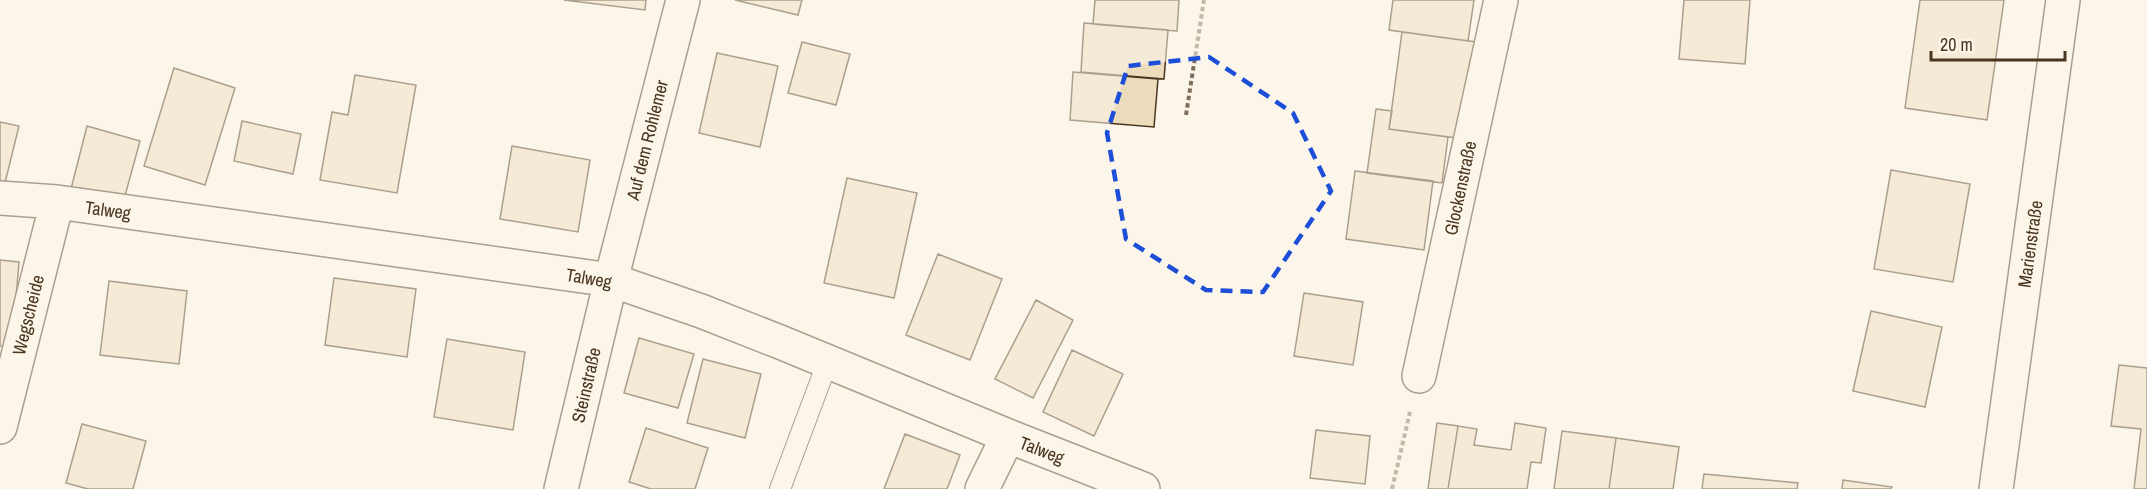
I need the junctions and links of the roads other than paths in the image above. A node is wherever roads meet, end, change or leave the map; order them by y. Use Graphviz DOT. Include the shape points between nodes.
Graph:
graph roads {
  1 [pos="683,0"];
  2 [pos="1501,0"];
  3 [pos="2063,0"];
  4 [pos="0,198"];
  5 [pos="57,202"];
  6 [pos="611,280"];
  7 [pos="828,361"];
  8 [pos="1419,376"];
  9 [pos="0,427"];
  10 [pos="1008,436"];
  11 [pos="561,489"];
  12 [pos="780,489"];
  13 [pos="982,489"];
  14 [pos="1143,489"];
  15 [pos="1996,489"];
  1 -- 6 [label="street, Auf dem Rohlemer"];
  2 -- 8 [label="street, Glockenstraße"];
  3 -- 15 [label="street, Marienstraße"];
  4 -- 5 [label="street, Talweg"];
  5 -- 6 [label="street, Talweg"];
  5 -- 9 [label="street, Wegscheide"];
  6 -- 7 [label="street, Talweg"];
  6 -- 11 [label="street, Steinstraße"];
  7 -- 10 [label="street, Talweg"];
  7 -- 12 [label="lane"];
  10 -- 13 [label="street"];
  10 -- 14 [label="street, Talweg"];
}
